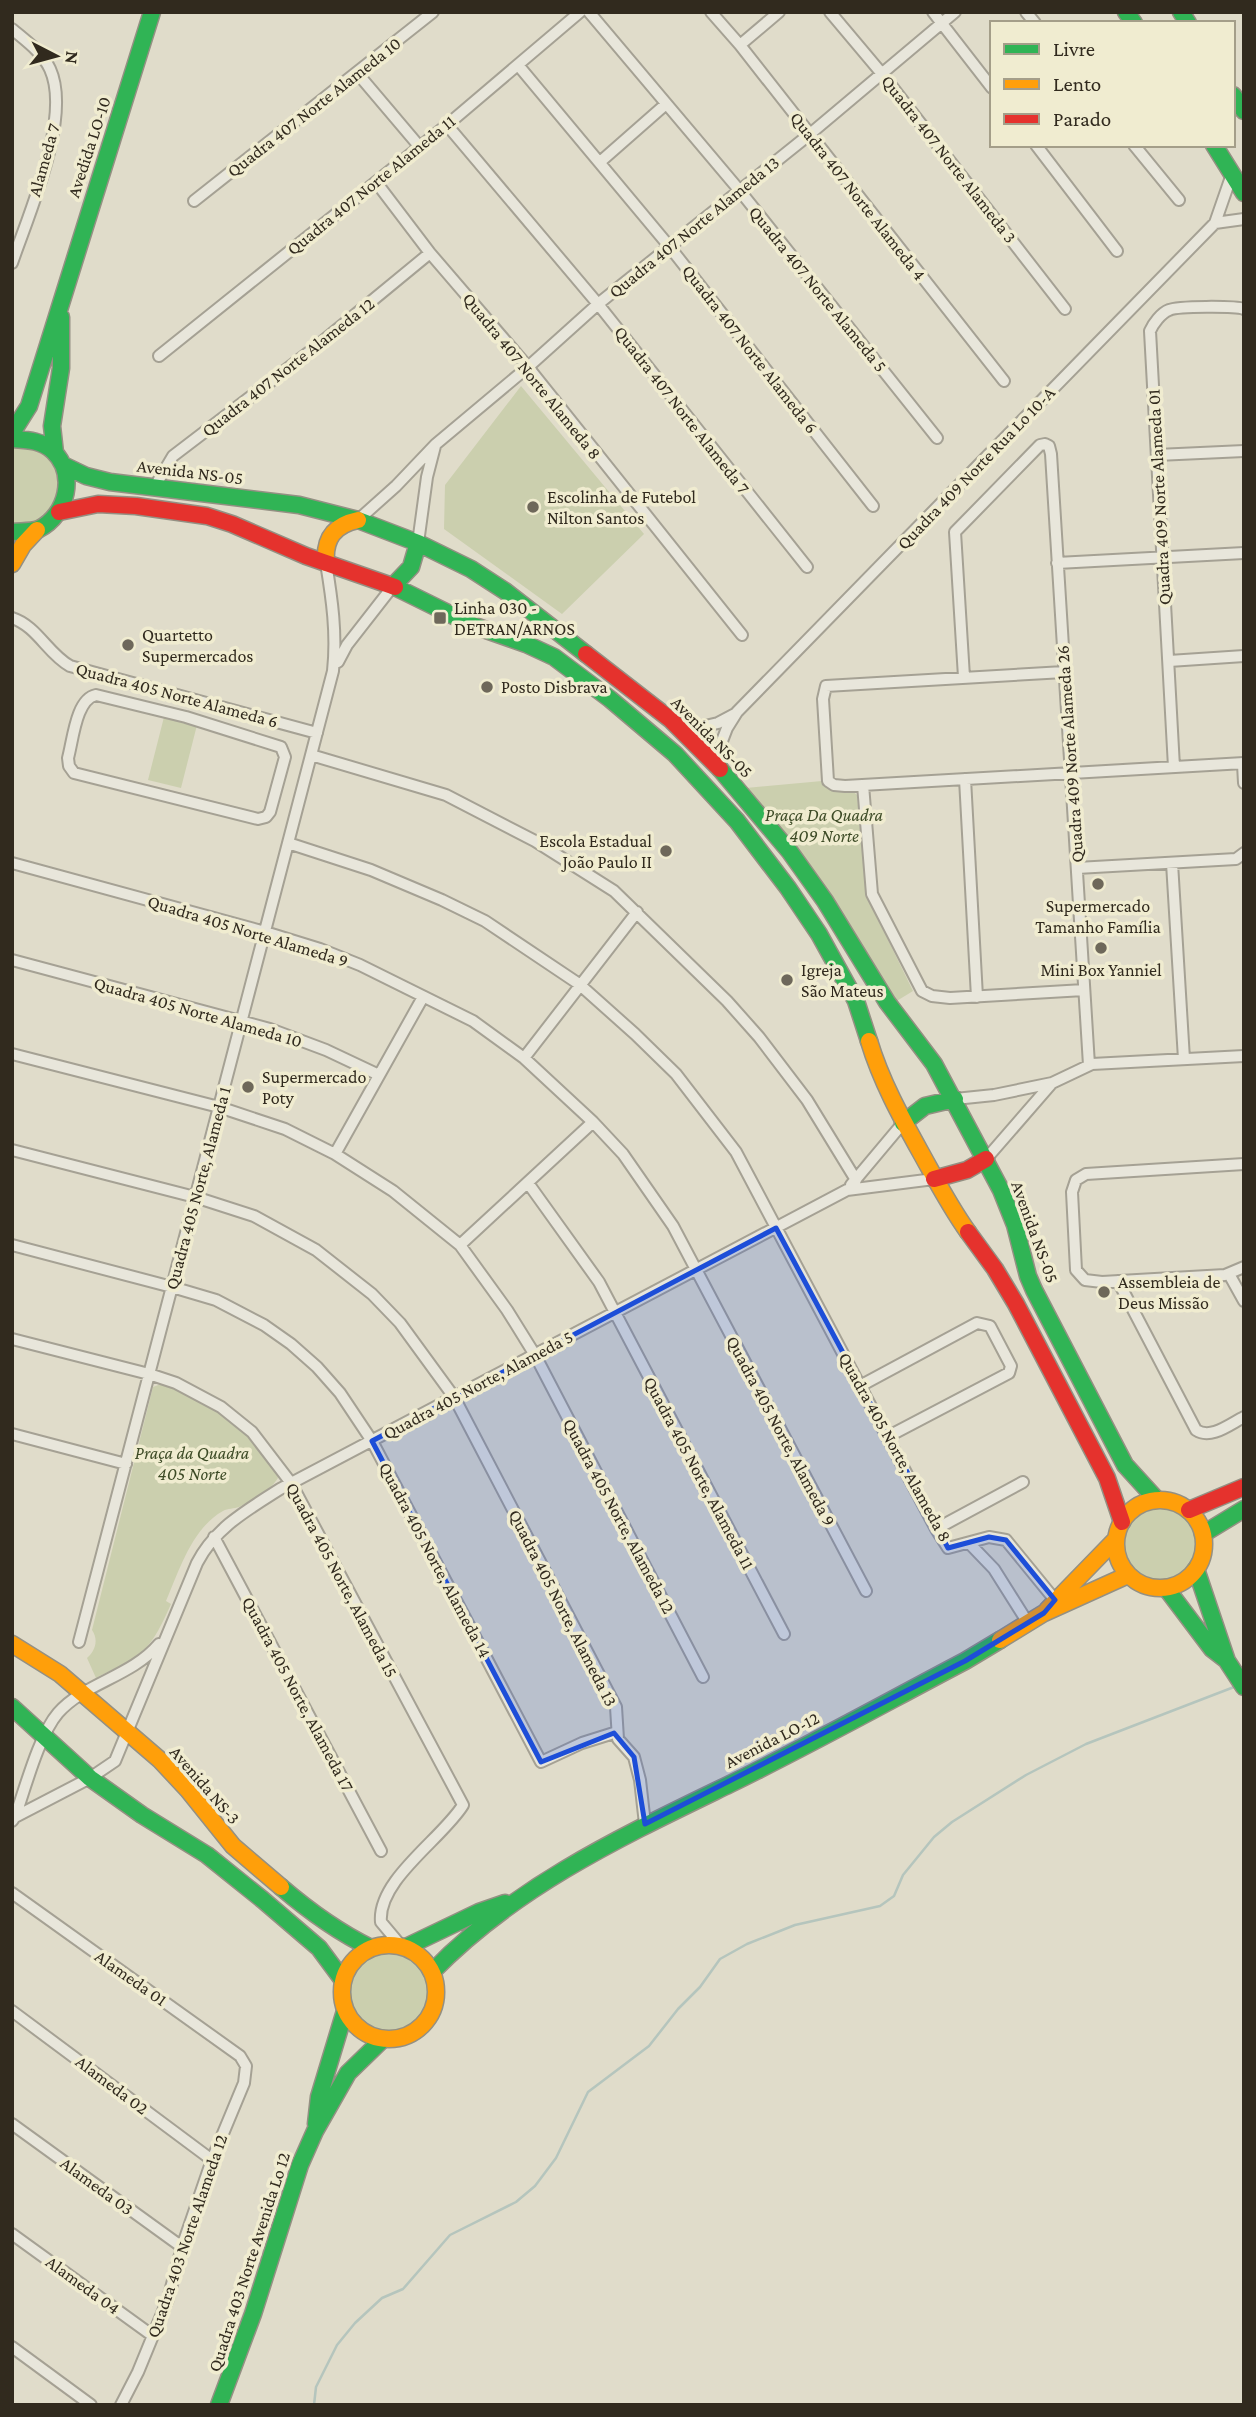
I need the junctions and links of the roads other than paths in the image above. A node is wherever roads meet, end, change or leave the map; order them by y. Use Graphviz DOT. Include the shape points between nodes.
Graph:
graph roads {
  1 [pos="152,12"];
  2 [pos="433,12"];
  3 [pos="580,12"];
  4 [pos="589,12"];
  5 [pos="711,12"];
  6 [pos="779,12"];
  7 [pos="830,12"];
  8 [pos="933,12"];
  9 [pos="955,12"];
  10 [pos="942,23"];
  11 [pos="12,29"];
  12 [pos="740,45"];
  13 [pos="518,65"];
  14 [pos="358,74"];
  15 [pos="883,75"];
  16 [pos="990,85"];
  17 [pos="666,104"];
  18 [pos="447,125"];
  19 [pos="810,134"];
  20 [pos="419,146"];
  21 [pos="1038,147"];
  22 [pos="1136,147"];
  23 [pos="1215,147"];
  24 [pos="600,162"];
  25 [pos="1232,174"];
  26 [pos="376,182"];
  27 [pos="740,191"];
  28 [pos="1244,193"];
  29 [pos="194,201"];
  30 [pos="1179,201"];
  31 [pos="1244,219"];
  32 [pos="1215,223"];
  33 [pos="669,246"];
  34 [pos="1117,251"];
  35 [pos="430,253"];
  36 [pos="12,263"];
  37 [pos="64,292"];
  38 [pos="598,304"];
  39 [pos="1065,309"];
  40 [pos="1244,309"];
  41 [pos="159,356"];
  42 [pos="528,367"];
  43 [pos="1004,381"];
  44 [pos="12,433"];
  45 [pos="12,439"];
  46 [pos="937,439"];
  47 [pos="436,444"];
  48 [pos="1244,451"];
  49 [pos="1157,455"];
  50 [pos="59,459"];
  51 [pos="154,488"];
  52 [pos="873,506"];
  53 [pos="59,512"];
  54 [pos="358,520"];
  55 [pos="37,530"];
  56 [pos="12,532"];
  57 [pos="418,543"];
  58 [pos="1244,553"];
  59 [pos="1163,558"];
  60 [pos="326,563"];
  61 [pos="12,564"];
  62 [pos="1057,564"];
  63 [pos="807,568"];
  64 [pos="393,586"];
  65 [pos="12,618"];
  66 [pos="741,635"];
  67 [pos="1244,656"];
  68 [pos="1168,661"];
  69 [pos="333,671"];
  70 [pos="1064,672"];
  71 [pos="964,677"];
  72 [pos="191,700"];
  73 [pos="737,712"];
  74 [pos="186,717"];
  75 [pos="684,731"];
  76 [pos="317,733"];
  77 [pos="311,755"];
  78 [pos="714,762"];
  79 [pos="1243,764"];
  80 [pos="1174,767"];
  81 [pos="1071,773"];
  82 [pos="965,779"];
  83 [pos="1244,783"];
  84 [pos="863,785"];
  85 [pos="288,843"];
  86 [pos="1244,853"];
  87 [pos="12,863"];
  88 [pos="1172,863"];
  89 [pos="1077,868"];
  90 [pos="637,912"];
  91 [pos="265,932"];
  92 [pos="12,960"];
  93 [pos="579,984"];
  94 [pos="1084,990"];
  95 [pos="423,997"];
  96 [pos="977,997"];
  97 [pos="242,1020"];
  98 [pos="12,1054"];
  99 [pos="1244,1056"];
  100 [pos="524,1058"];
  101 [pos="1184,1059"];
  102 [pos="1089,1065"];
  103 [pos="379,1075"];
  104 [pos="1052,1083"];
  105 [pos="955,1099"];
  106 [pos="219,1107"];
  107 [pos="593,1122"];
  108 [pos="904,1123"];
  109 [pos="12,1150"];
  110 [pos="335,1154"];
  111 [pos="986,1159"];
  112 [pos="1244,1164"];
  113 [pos="934,1179"];
  114 [pos="856,1180"];
  115 [pos="528,1183"];
  116 [pos="847,1190"];
  117 [pos="195,1197"];
  118 [pos="776,1228"];
  119 [pos="12,1245"];
  120 [pos="460,1245"];
  121 [pos="1244,1267"];
  122 [pos="696,1270"];
  123 [pos="1229,1274"];
  124 [pos="1118,1281"];
  125 [pos="172,1287"];
  126 [pos="1244,1301"];
  127 [pos="615,1312"];
  128 [pos="12,1339"];
  129 [pos="534,1355"];
  130 [pos="149,1374"];
  131 [pos="860,1385"];
  132 [pos="454,1398"];
  133 [pos="1244,1417"];
  134 [pos="12,1434"];
  135 [pos="887,1437"];
  136 [pos="372,1441"];
  137 [pos="126,1464"];
  138 [pos="1023,1482"];
  139 [pos="291,1483"];
  140 [pos="1244,1487"];
  141 [pos="1156,1499"];
  142 [pos="1244,1509"];
  143 [pos="1189,1510"];
  144 [pos="1122,1522"];
  145 [pos="936,1529"];
  146 [pos="1203,1534"];
  147 [pos="214,1537"];
  148 [pos="1116,1539"];
  149 [pos="969,1542"];
  150 [pos="1196,1569"];
  151 [pos="1128,1575"];
  152 [pos="1166,1588"];
  153 [pos="866,1591"];
  154 [pos="1055,1600"];
  155 [pos="1044,1613"];
  156 [pos="1028,1623"];
  157 [pos="784,1634"];
  158 [pos="166,1636"];
  159 [pos="79,1642"];
  160 [pos="12,1644"];
  161 [pos="1227,1661"];
  162 [pos="704,1677"];
  163 [pos="1244,1688"];
  164 [pos="82,1695"];
  165 [pos="12,1707"];
  166 [pos="617,1732"];
  167 [pos="128,1733"];
  168 [pos="45,1736"];
  169 [pos="90,1778"];
  170 [pos="14,1819"];
  171 [pos="645,1824"];
  172 [pos="381,1852"];
  173 [pos="12,1893"];
  174 [pos="517,1899"];
  175 [pos="404,1947"];
  176 [pos="371,1948"];
  177 [pos="432,1972"];
  178 [pos="342,1979"];
  179 [pos="12,2011"];
  180 [pos="345,2011"];
  181 [pos="383,2039"];
  182 [pos="246,2066"];
  183 [pos="12,2124"];
  184 [pos="315,2131"];
  185 [pos="212,2160"];
  186 [pos="12,2234"];
  187 [pos="182,2248"];
  188 [pos="153,2336"];
  189 [pos="12,2347"];
  190 [pos="91,2405"];
  191 [pos="121,2405"];
  192 [pos="219,2405"];
  1 -- 37 [label="street, Avedida LO-10"];
  2 -- 14 [label="street, Quadra 407 Norte Alameda 10"];
  3 -- 13 [label="street, Quadra 407 Norte Alameda 11"];
  4 -- 17 [label="street, Quadra 407 Norte Alameda 5"];
  5 -- 12 [label="street, Quadra 407 Norte Alameda 4"];
  6 -- 12 [label="street"];
  7 -- 15 [label="street, Quadra 407 Norte Alameda 3"];
  8 -- 10 [label="street"];
  9 -- 10 [label="street, Quadra 407 Norte Alameda 13"];
  10 -- 15 [label="street, Quadra 407 Norte Alameda 13"];
  10 -- 16 [label="street"];
  11 -- 36 [label="street, Alameda 7" via="39,52 49,68 57,118"];
  12 -- 19 [label="street, Quadra 407 Norte Alameda 4"];
  13 -- 18 [label="street, Quadra 407 Norte Alameda 11"];
  13 -- 24 [label="street, Quadra 407 Norte Alameda 6"];
  14 -- 20 [label="street"];
  14 -- 29 [label="street, Quadra 407 Norte Alameda 10"];
  15 -- 19 [label="street, Quadra 407 Norte Alameda 13"];
  15 -- 39 [label="street, Quadra 407 Norte Alameda 3"];
  17 -- 24 [label="street"];
  17 -- 27 [label="street, Quadra 407 Norte Alameda 5"];
  18 -- 20 [label="street, Quadra 407 Norte Alameda 11"];
  18 -- 38 [label="street, Quadra 407 Norte Alameda 7"];
  19 -- 27 [label="street, Quadra 407 Norte Alameda 13"];
  19 -- 43 [label="street, Quadra 407 Norte Alameda 4"];
  20 -- 26 [label="street, Quadra 407 Norte Alameda 11"];
  21 -- 34 [label="street"];
  22 -- 30 [label="street"];
  23 -- 25 [label="street"];
  24 -- 33 [label="street, Quadra 407 Norte Alameda 6"];
  25 -- 28 [label="street"];
  25 -- 32 [label="street, Quadra 409 Norte Rua Lo 10-A"];
  26 -- 35 [label="street, Quadra 407 Norte Alameda 8"];
  26 -- 41 [label="street, Quadra 407 Norte Alameda 11"];
  27 -- 33 [label="street, Quadra 407 Norte Alameda 13"];
  27 -- 46 [label="street, Quadra 407 Norte Alameda 5"];
  31 -- 32 [label="street"];
  32 -- 73 [label="street, Quadra 409 Norte Rua Lo 10-A"];
  33 -- 38 [label="street, Quadra 407 Norte Alameda 13"];
  33 -- 52 [label="street, Quadra 407 Norte Alameda 6"];
  35 -- 42 [label="street, Quadra 407 Norte Alameda 8"];
  35 -- 51 [label="street, Quadra 407 Norte Alameda 12" via="173,456"];
  37 -- 44 [label="street, Avedida LO-10" via="28,410"];
  37 -- 50 [label="street, Avedida LO-10" via="61,368 52,426"];
  38 -- 42 [label="street, Quadra 407 Norte Alameda 13"];
  38 -- 63 [label="street, Quadra 407 Norte Alameda 7"];
  40 -- 49 [label="street, Quadra 409 Norte Alameda 01" via="1171,310 1153,325"];
  42 -- 47 [label="street, Quadra 407 Norte Alameda 13"];
  42 -- 66 [label="street, Quadra 407 Norte Alameda 8"];
  45 -- 50 [label="street, Avenida NS-05" via="38,441"];
  47 -- 54 [label="street, Quadra 407 Norte Alameda 13"];
  47 -- 57 [label="street"];
  48 -- 49 [label="street"];
  49 -- 59 [label="street, Quadra 409 Norte Alameda 01"];
  50 -- 51 [label="street, Avenida NS-05" via="101,481"];
  50 -- 53 [label="street" via="68,487"];
  51 -- 54 [label="street, Avenida NS-05" via="299,505"];
  53 -- 55 [label="street"];
  53 -- 60 [label="street" via="98,504 194,513"];
  54 -- 57 [label="street, Avenida NS-05"];
  54 -- 60 [label="street" via="328,536"];
  55 -- 56 [label="street"];
  55 -- 61 [label="street"];
  57 -- 64 [label="street" via="411,567"];
  57 -- 75 [label="street, Avenida NS-05" via="505,592"];
  58 -- 59 [label="street"];
  59 -- 62 [label="street"];
  59 -- 68 [label="street, Quadra 409 Norte Alameda 01"];
  60 -- 64 [label="street"];
  60 -- 69 [label="street" via="336,646"];
  62 -- 70 [label="street, Quadra 409 Norte Alameda 26"];
  62 -- 71 [label="street, Quadra 409 Norte Alameda 26" via="1050,451 1040,444 956,532"];
  64 -- 69 [label="street" via="347,645"];
  64 -- 108 [label="street" via="472,625 554,657 654,735 700,779 768,860 819,934 853,995 881,1080"];
  65 -- 72 [label="street, Quadra 405 Norte Alameda 6" via="70,666"];
  67 -- 68 [label="street"];
  68 -- 80 [label="street, Quadra 409 Norte Alameda 01"];
  69 -- 76 [label="street, Quadra 405 Norte, Alameda 1"];
  70 -- 71 [label="street"];
  70 -- 81 [label="street, Quadra 409 Norte Alameda 26"];
  71 -- 84 [label="street" via="826,686 826,772 832,784"];
  72 -- 74 [label="street"];
  72 -- 76 [label="street, Quadra 405 Norte Alameda 6"];
  73 -- 75 [label="street, Quadra 409 Norte Rua Lo 10-A" via="718,723"];
  73 -- 78 [label="street, Quadra 409 Norte Rua Lo 10-A"];
  74 -- 74 [label="street" via="281,747 285,757 266,817 258,819 130,788 74,773 69,766 82,705 90,696"];
  75 -- 78 [label="street, Avenida NS-05"];
  76 -- 77 [label="street, Quadra 405 Norte, Alameda 1"];
  77 -- 85 [label="street, Quadra 405 Norte, Alameda 1"];
  77 -- 90 [label="street" via="446,795 535,841 614,891"];
  78 -- 105 [label="street, Avenida NS-05" via="805,872"];
  79 -- 80 [label="street"];
  79 -- 83 [label="street"];
  80 -- 81 [label="street"];
  81 -- 82 [label="street"];
  81 -- 89 [label="street, Quadra 409 Norte Alameda 26"];
  82 -- 84 [label="street"];
  82 -- 96 [label="street"];
  84 -- 96 [label="street" via="872,894 918,986 941,998"];
  85 -- 91 [label="street, Quadra 405 Norte, Alameda 1"];
  85 -- 93 [label="street, Quadra 405 Norte, Alameda 8" via="442,900 485,922"];
  86 -- 88 [label="street" via="1236,859"];
  87 -- 91 [label="street, Quadra 405 Norte Alameda 9"];
  88 -- 89 [label="street"];
  88 -- 101 [label="street"];
  89 -- 94 [label="street, Quadra 409 Norte Alameda 26"];
  90 -- 93 [label="street"];
  90 -- 114 [label="street" via="759,1037 807,1100"];
  91 -- 95 [label="street, Quadra 405 Norte Alameda 9" via="360,965"];
  91 -- 97 [label="street, Quadra 405 Norte, Alameda 1"];
  92 -- 97 [label="street, Quadra 405 Norte Alameda 10"];
  93 -- 100 [label="street"];
  93 -- 118 [label="street, Quadra 405 Norte, Alameda 8" via="676,1074 736,1152"];
  94 -- 96 [label="street"];
  94 -- 102 [label="street, Quadra 409 Norte Alameda 26"];
  95 -- 100 [label="street, Quadra 405 Norte Alameda 9" via="473,1021"];
  95 -- 103 [label="street"];
  97 -- 103 [label="street, Quadra 405 Norte Alameda 10"];
  97 -- 106 [label="street, Quadra 405 Norte, Alameda 1"];
  98 -- 106 [label="street, Quadra 405 Norte, Alameda 12"];
  99 -- 101 [label="street"];
  100 -- 107 [label="street, Quadra 405 Norte Alameda 9"];
  101 -- 102 [label="street"];
  102 -- 104 [label="street"];
  103 -- 110 [label="street"];
  104 -- 105 [label="street"];
  104 -- 111 [label="street"];
  105 -- 108 [label="street" via="925,1106"];
  105 -- 111 [label="street, Avenida NS-05"];
  106 -- 110 [label="street, Quadra 405 Norte, Alameda 12" via="285,1129"];
  106 -- 117 [label="street, Quadra 405 Norte, Alameda 1"];
  107 -- 115 [label="street"];
  107 -- 122 [label="street, Quadra 405 Norte Alameda 9" via="650,1191"];
  108 -- 113 [label="street"];
  108 -- 114 [label="street"];
  109 -- 117 [label="street, Quadra 405 Norte, Alameda 13"];
  110 -- 120 [label="street, Quadra 405 Norte, Alameda 12" via="393,1191"];
  111 -- 113 [label="street"];
  111 -- 141 [label="street, Avenida NS-05" via="1010,1213 1031,1283 1125,1465"];
  112 -- 124 [label="street" via="1086,1174 1076,1180 1072,1192 1078,1273 1096,1282"];
  113 -- 116 [label="street"];
  113 -- 144 [label="street" via="1016,1304 1107,1478"];
  114 -- 116 [label="street"];
  115 -- 120 [label="street"];
  115 -- 127 [label="street, Quadra 405 Norte, Alameda 11" via="575,1246"];
  116 -- 118 [label="street, Quadra 405 Norte, Alameda 5"];
  117 -- 125 [label="street, Quadra 405 Norte, Alameda 1"];
  117 -- 132 [label="street, Quadra 405 Norte, Alameda 13" via="274,1226 351,1275 400,1323"];
  118 -- 122 [label="street, Quadra 405 Norte, Alameda 5"];
  118 -- 131 [label="street, Quadra 405 Norte, Alameda 8"];
  119 -- 125 [label="street, Quadra 405 Norte, Alameda 14"];
  120 -- 129 [label="street, Quadra 405 Norte, Alameda 12"];
  121 -- 123 [label="street"];
  122 -- 127 [label="street, Quadra 405 Norte, Alameda 5"];
  122 -- 153 [label="street, Quadra 405 Norte, Alameda 9"];
  123 -- 124 [label="street"];
  123 -- 126 [label="street"];
  124 -- 133 [label="street" via="1194,1427 1202,1434"];
  125 -- 130 [label="street, Quadra 405 Norte, Alameda 1"];
  125 -- 136 [label="street, Quadra 405 Norte, Alameda 14" via="236,1309 291,1344 332,1384"];
  127 -- 129 [label="street, Quadra 405 Norte, Alameda 5"];
  127 -- 157 [label="street, Quadra 405 Norte, Alameda 11"];
  128 -- 130 [label="street, Quadra 405 Norte, Alameda 15"];
  129 -- 132 [label="street, Quadra 405 Norte, Alameda 5"];
  129 -- 162 [label="street, Quadra 405 Norte, Alameda 12"];
  130 -- 137 [label="street, Quadra 405 Norte, Alameda 1"];
  130 -- 139 [label="street, Quadra 405 Norte, Alameda 15" via="198,1392 231,1414 260,1441"];
  131 -- 135 [label="street, Quadra 405 Norte, Alameda 8"];
  131 -- 135 [label="street" via="977,1323 990,1326 1011,1366 1009,1373"];
  132 -- 136 [label="street, Quadra 405 Norte, Alameda 5"];
  132 -- 166 [label="street, Quadra 405 Norte, Alameda 13" via="616,1707"];
  134 -- 137 [label="street"];
  135 -- 145 [label="street, Quadra 405 Norte, Alameda 8"];
  136 -- 139 [label="street, Quadra 405 Norte, Alameda 5"];
  136 -- 166 [label="street, Quadra 405 Norte, Alameda 14" via="541,1762"];
  137 -- 159 [label="street, Quadra 405 Norte, Alameda 1"];
  138 -- 145 [label="street"];
  139 -- 147 [label="street, Quadra 405 Norte, Alameda 5" via="242,1513"];
  139 -- 175 [label="street, Quadra 405 Norte, Alameda 15" via="463,1805 410,1862 382,1906 381,1922"];
  140 -- 143 [label="street"];
  141 -- 143 [label="street"];
  141 -- 144 [label="street" via="1138,1506"];
  142 -- 146 [label="street"];
  143 -- 146 [label="street"];
  144 -- 148 [label="street"];
  145 -- 149 [label="street, Quadra 405 Norte, Alameda 8" via="948,1548"];
  146 -- 150 [label="street" via="1202,1558"];
  147 -- 158 [label="street, Quadra 405 Norte, Alameda 5" via="197,1563"];
  147 -- 172 [label="street, Quadra 405 Norte, Alameda 17"];
  148 -- 151 [label="street" via="1116,1552"];
  148 -- 154 [label="street, Avenida LO-12"];
  149 -- 154 [label="street, Quadra 405 Norte, Alameda 8" via="989,1537 1006,1541"];
  149 -- 156 [label="street" via="994,1569"];
  150 -- 152 [label="street"];
  150 -- 161 [label="street"];
  151 -- 152 [label="street" via="1152,1588"];
  151 -- 155 [label="street, Avenida LO-12"];
  152 -- 161 [label="street"];
  154 -- 155 [label="street, Avenida LO-12"];
  155 -- 156 [label="street, Avenida LO-12"];
  156 -- 171 [label="street, Avenida LO-12" via="849,1723"];
  158 -- 164 [label="street, Quadra 405 Norte, Alameda 5" via="142,1661"];
  158 -- 167 [label="street, Quadra 405 Norte, Alameda 5"];
  160 -- 164 [label="street, Avenida NS-3" via="60,1674"];
  161 -- 163 [label="street"];
  164 -- 167 [label="street, Avenida NS-3"];
  164 -- 168 [label="street, Quadra 405 Norte, Alameda 5" via="59,1712"];
  165 -- 168 [label="street"];
  166 -- 171 [label="street, Quadra 405 Norte, Alameda 13" via="634,1757"];
  167 -- 169 [label="street, Quadra 405 Norte, Alameda 5" via="114,1761"];
  167 -- 176 [label="street, Avenida NS-3" via="188,1790 233,1846 309,1910"];
  168 -- 169 [label="street"];
  168 -- 170 [label="street, Quadra 405 Norte, Alameda 5"];
  169 -- 170 [label="street, Quadra 405 Norte, Alameda 5"];
  169 -- 178 [label="street" via="207,1855 319,1948"];
  171 -- 174 [label="street, Avenida LO-12"];
  173 -- 182 [label="street, Alameda 01" via="240,2056"];
  174 -- 175 [label="street, Avenida LO-12"];
  174 -- 177 [label="street, Avenida LO-12" via="459,1944"];
  175 -- 176 [label="street"];
  175 -- 177 [label="street" via="416,1953"];
  176 -- 178 [label="street" via="353,1961"];
  177 -- 181 [label="street" via="435,2003 429,2017 408,2035"];
  178 -- 180 [label="street"];
  179 -- 185 [label="street, Alameda 02"];
  180 -- 181 [label="street" via="354,2025"];
  180 -- 184 [label="street, Quadra 403 Norte Avenida Lo 12" via="319,2097"];
  181 -- 184 [label="street, Quadra 403 Norte Avenida Lo 12" via="348,2073"];
  182 -- 185 [label="street, Quadra 403 Norte Alameda 12" via="244,2083"];
  183 -- 187 [label="street, Alameda 03"];
  184 -- 192 [label="street, Quadra 403 Norte Avenida Lo 12"];
  185 -- 187 [label="street, Quadra 403 Norte Alameda 12"];
  186 -- 188 [label="street, Alameda 04"];
  187 -- 188 [label="street, Quadra 403 Norte Alameda 12" via="169,2299"];
  188 -- 191 [label="street, Quadra 403 Norte Alameda 12"];
  189 -- 190 [label="street"];
}
